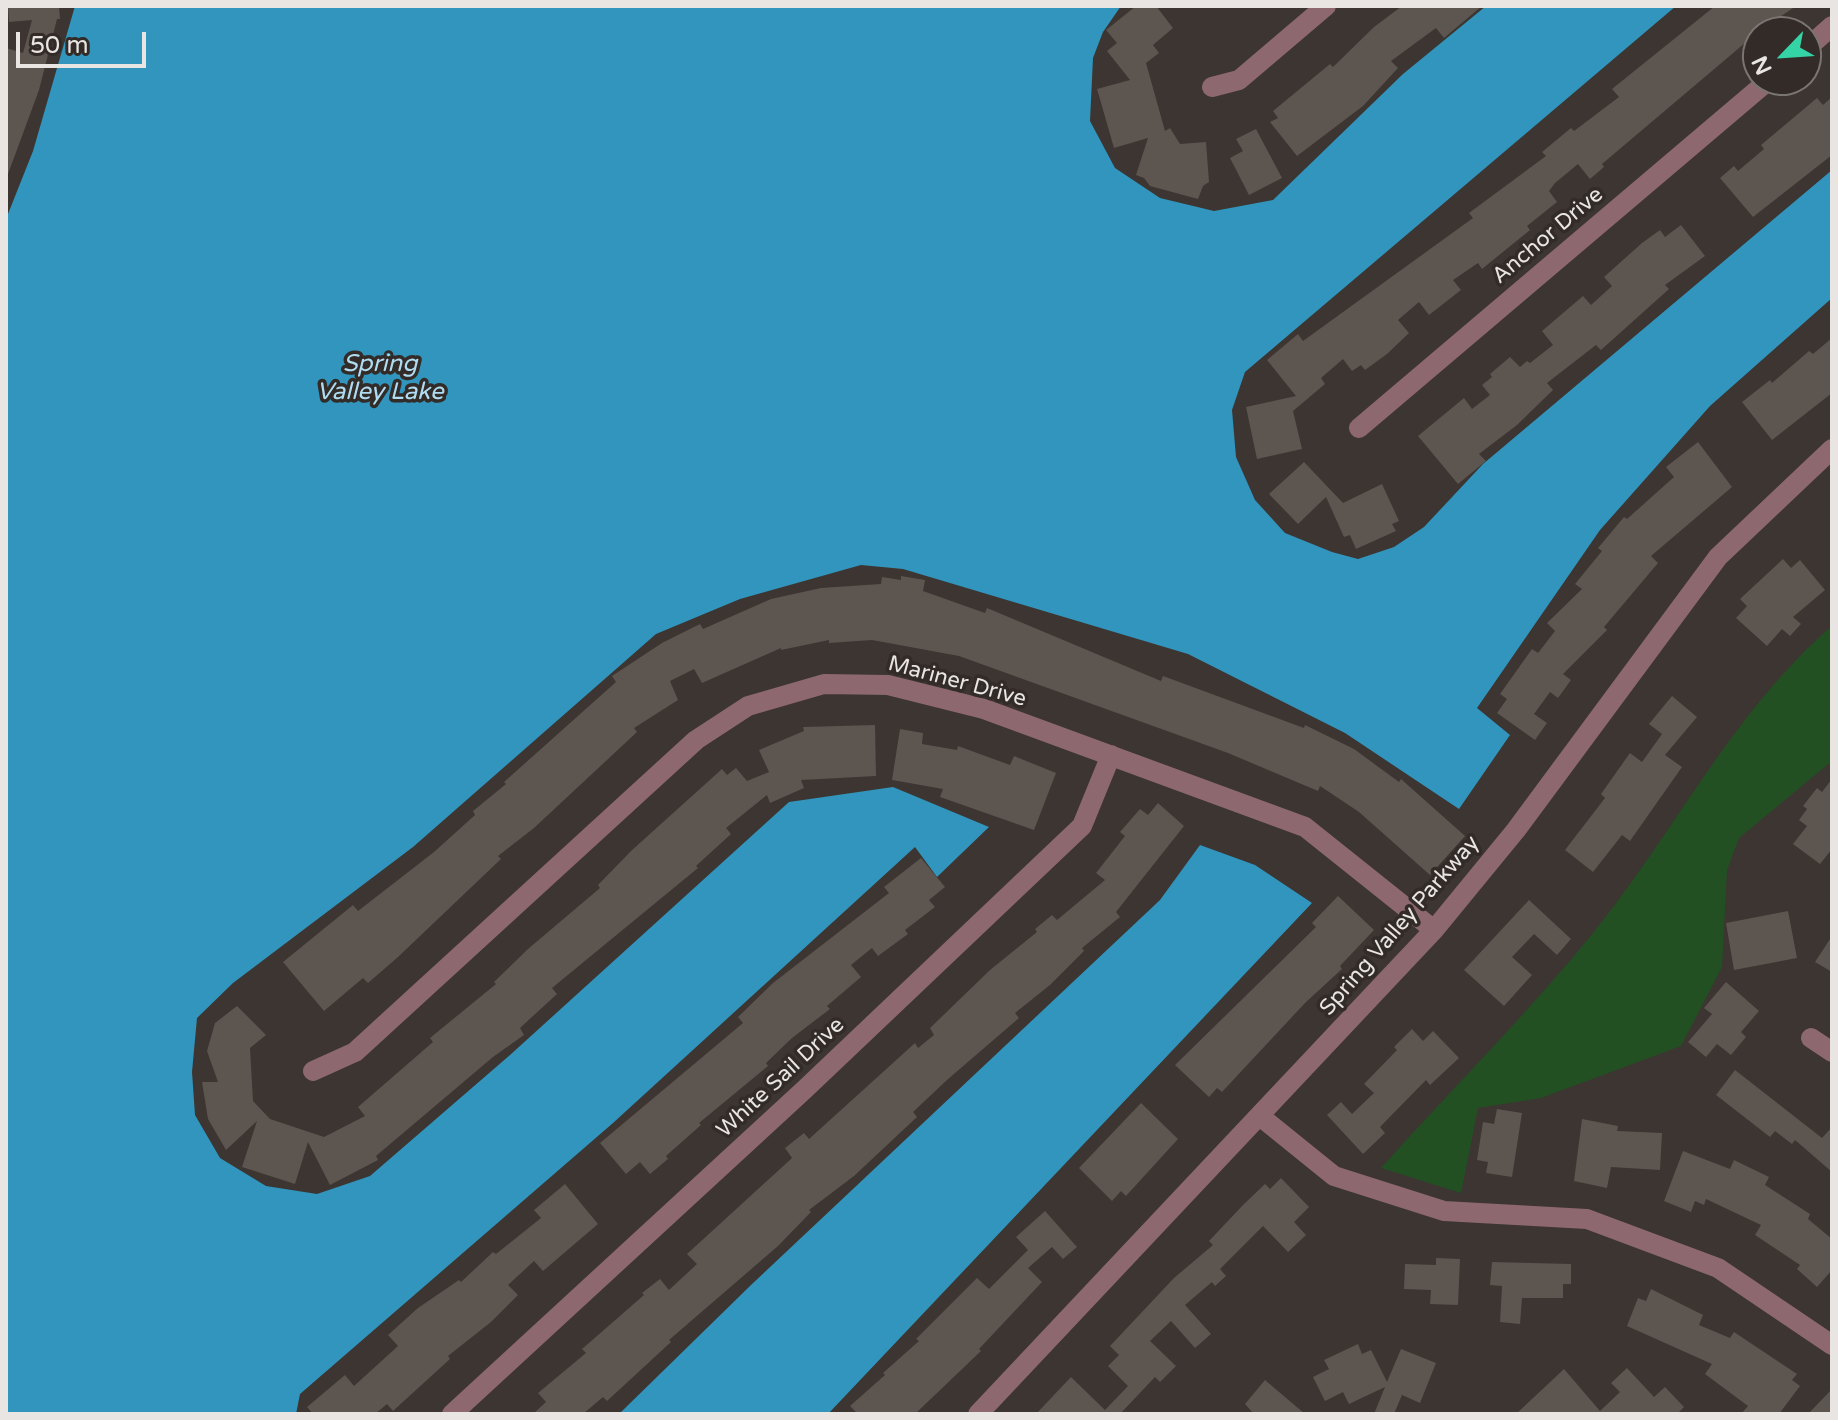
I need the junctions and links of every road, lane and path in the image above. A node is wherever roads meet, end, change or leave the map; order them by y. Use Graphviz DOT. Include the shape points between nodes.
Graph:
graph roads {
  1 [pos="1326,6"];
  2 [pos="1212,87"];
  3 [pos="1750,96"];
  4 [pos="1359,428"];
  5 [pos="1832,449"];
  6 [pos="1111,755"];
  7 [pos="1434,930"];
  8 [pos="1811,1038"];
  9 [pos="1832,1052"];
  10 [pos="313,1071"];
  11 [pos="1261,1117"];
  12 [pos="1832,1345"];
  13 [pos="452,1414"];
  14 [pos="978,1414"];
  1 -- 2 [label="street" via="1239,80"];
  3 -- 4 [label="street, Anchor Drive"];
  5 -- 7 [label="street, Spring Valley Parkway" via="1718,557 1516,830"];
  6 -- 7 [label="street, Mariner Drive" via="1305,827"];
  6 -- 10 [label="street, Mariner Drive" via="984,709 888,685 824,684 748,706 696,740 355,1052"];
  6 -- 13 [label="street, White Sail Drive" via="1082,826"];
  7 -- 11 [label="street, Spring Valley Parkway"];
  8 -- 9 [label="street"];
  11 -- 12 [label="street" via="1334,1176 1444,1211 1587,1219 1718,1268"];
  11 -- 14 [label="street, Spring Valley Parkway"];
}
